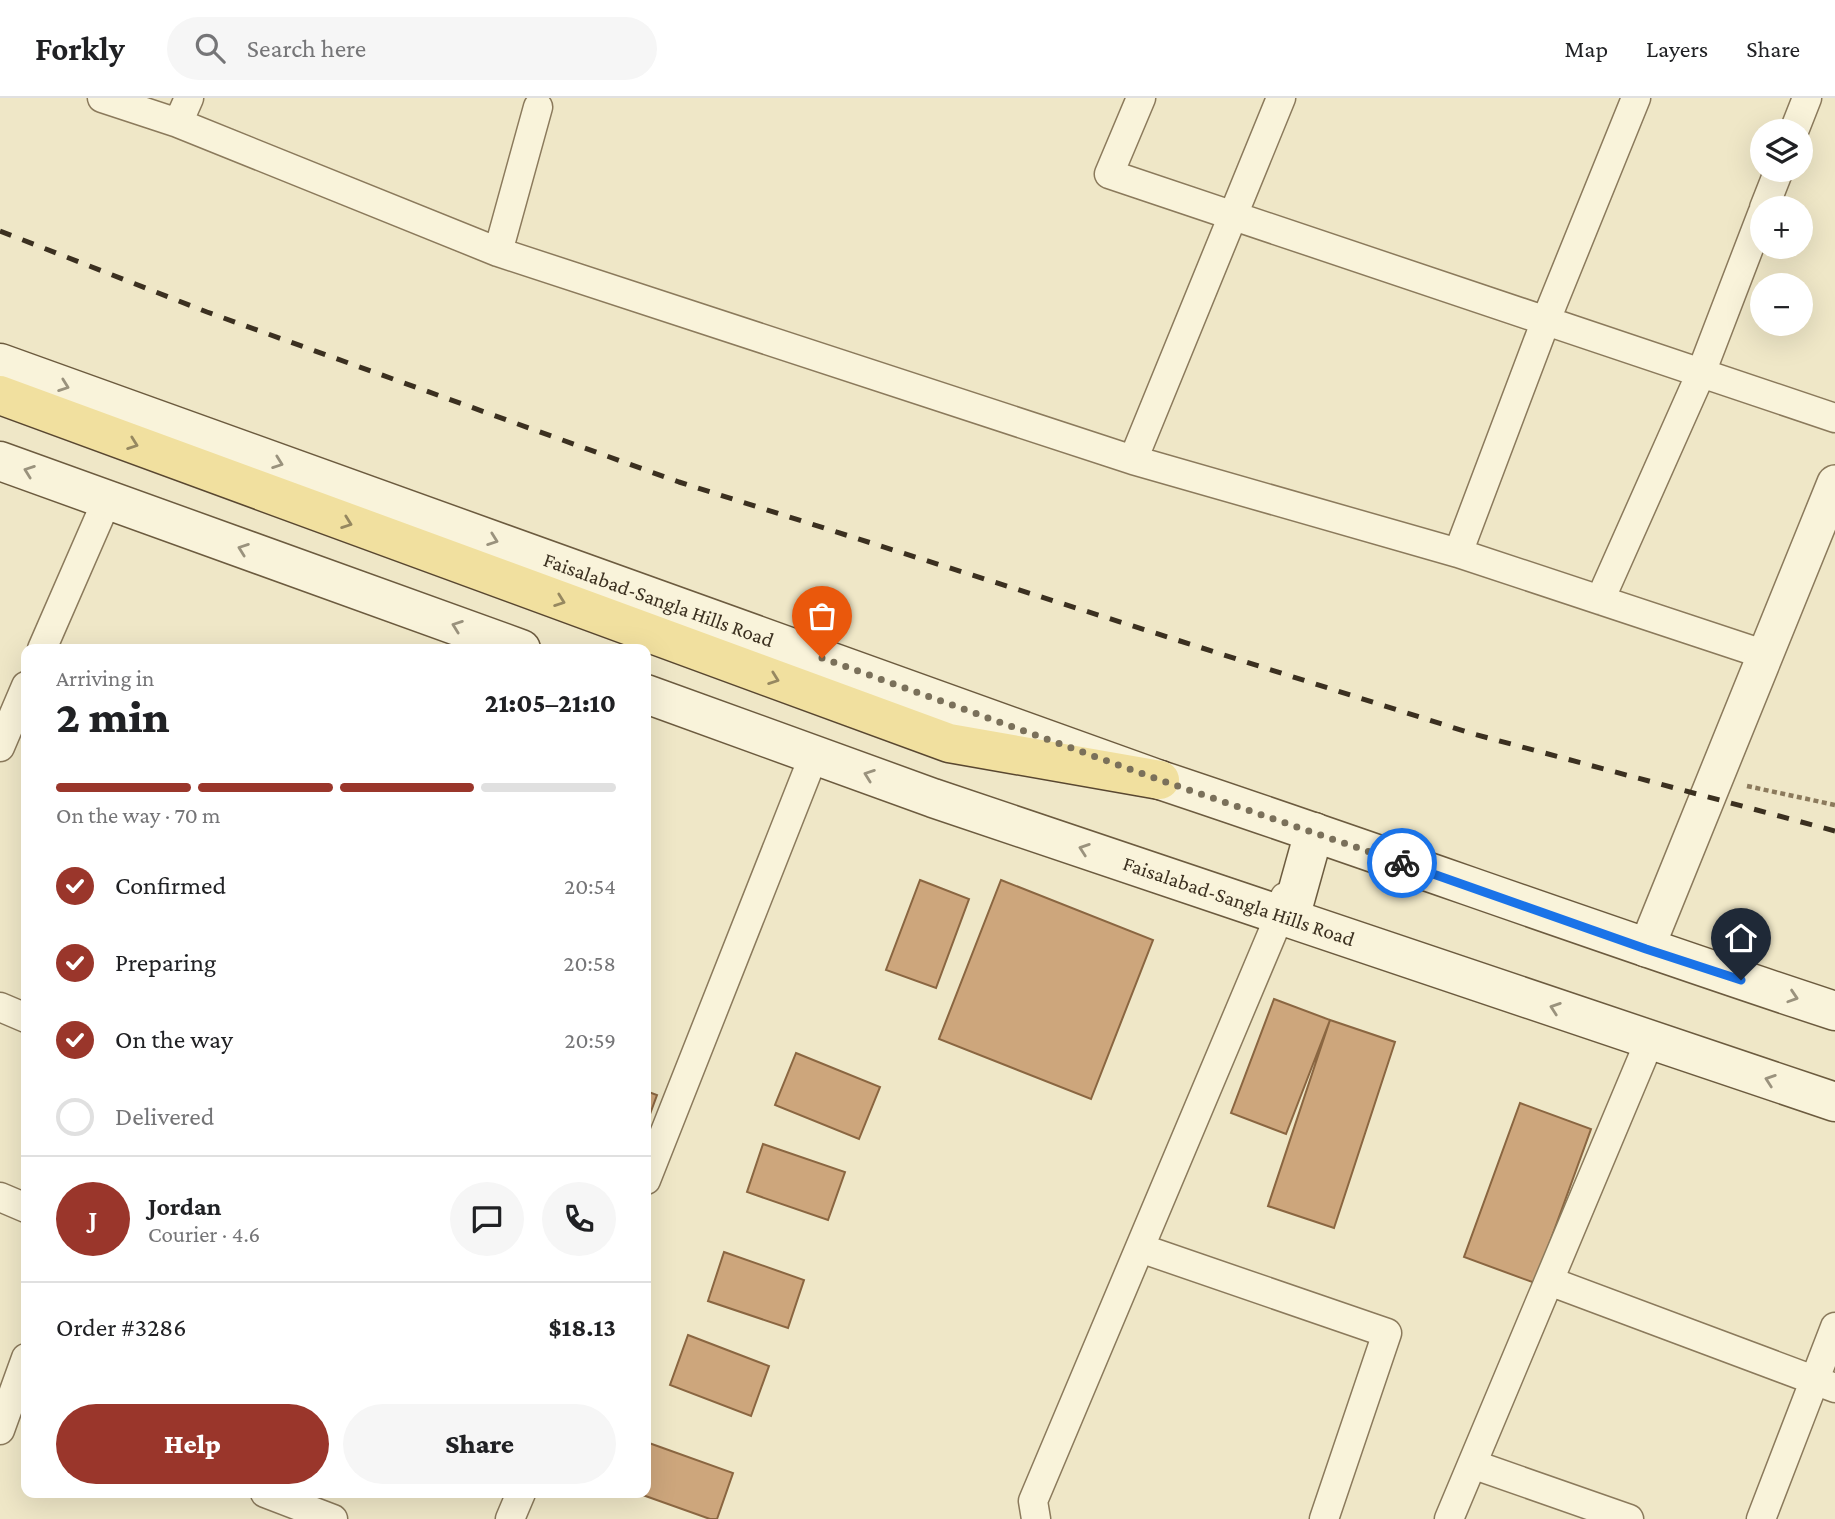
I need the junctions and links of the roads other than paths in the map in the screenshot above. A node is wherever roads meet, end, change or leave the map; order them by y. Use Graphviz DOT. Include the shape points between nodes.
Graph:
graph roads {
  1 [pos="102,98"];
  2 [pos="1141,98"];
  3 [pos="1281,98"];
  4 [pos="1636,98"];
  5 [pos="1807,98"];
  6 [pos="532,101"];
  7 [pos="183,111"];
  8 [pos="1799,119"];
  9 [pos="1234,216"];
  10 [pos="1750,245"];
  11 [pos="498,253"];
  12 [pos="1546,320"];
  13 [pos="0,363"];
  14 [pos="1701,373"];
  15 [pos="0,395"];
  16 [pos="1835,418"];
  17 [pos="1133,460"];
  18 [pos="0,461"];
  19 [pos="1835,483"];
  20 [pos="107,500"];
  21 [pos="1458,553"];
  22 [pos="1600,600"];
  23 [pos="44,644"];
  24 [pos="507,644"];
  25 [pos="1766,655"];
  26 [pos="651,696"];
  27 [pos="21,698"];
  28 [pos="0,747"];
  29 [pos="814,755"];
  30 [pos="1160,780"];
  31 [pos="1308,830"];
  32 [pos="1285,917"];
  33 [pos="1646,949"];
  34 [pos="0,1007"];
  35 [pos="1835,1011"];
  36 [pos="21,1016"];
  37 [pos="1650,1040"];
  38 [pos="1831,1090"];
  39 [pos="651,1167"];
  40 [pos="0,1196"];
  41 [pos="21,1206"];
  42 [pos="1140,1248"];
  43 [pos="1549,1281"];
  44 [pos="1835,1327"];
  45 [pos="21,1371"];
  46 [pos="1825,1384"];
  47 [pos="13,1394"];
  48 [pos="0,1430"];
  49 [pos="1472,1464"];
  50 [pos="278,1498"];
  51 [pos="519,1498"];
  52 [pos="333,1519"];
  53 [pos="510,1519"];
  54 [pos="1036,1519"];
  55 [pos="1324,1519"];
  56 [pos="1450,1519"];
  57 [pos="1629,1519"];
  58 [pos="1761,1519"];
  1 -- 7 [label="street"];
  2 -- 9 [label="street" via="1109,174"];
  3 -- 9 [label="street"];
  4 -- 12 [label="street"];
  5 -- 8 [label="street"];
  6 -- 11 [label="street"];
  7 -- 11 [label="street"];
  9 -- 12 [label="street"];
  9 -- 17 [label="street"];
  10 -- 14 [label="street"];
  11 -- 17 [label="street"];
  12 -- 14 [label="street"];
  12 -- 21 [label="street"];
  13 -- 30 [label="main road, Faisalabad-Sangla Hills Road, one-way"];
  14 -- 16 [label="street"];
  14 -- 22 [label="street"];
  15 -- 30 [label="main road, one-way" via="949,743"];
  17 -- 21 [label="street"];
  20 -- 18 [label="main road, one-way"];
  19 -- 25 [label="street"];
  20 -- 23 [label="street"];
  24 -- 20 [label="main road, one-way"];
  21 -- 22 [label="street"];
  22 -- 25 [label="street"];
  25 -- 33 [label="street"];
  26 -- 29 [label="main road, Faisalabad-Sangla Hills Road"];
  27 -- 28 [label="street"];
  32 -- 29 [label="main road, Faisalabad-Sangla Hills Road, one-way"];
  29 -- 39 [label="street"];
  30 -- 31 [label="main road, Faisalabad-Sangla Hills Road"];
  31 -- 32 [label="main road"];
  31 -- 33 [label="main road, Faisalabad-Sangla Hills Road"];
  37 -- 32 [label="main road, Faisalabad-Sangla Hills Road, one-way"];
  32 -- 42 [label="street"];
  33 -- 35 [label="main road, Faisalabad-Sangla Hills Road, one-way"];
  34 -- 36 [label="street"];
  38 -- 37 [label="main road, Faisalabad-Sangla Hills Road, one-way"];
  37 -- 43 [label="street"];
  40 -- 41 [label="street"];
  42 -- 54 [label="street" via="1033,1501"];
  42 -- 55 [label="street" via="1387,1333"];
  43 -- 46 [label="street"];
  43 -- 49 [label="street"];
  44 -- 46 [label="street"];
  45 -- 47 [label="street"];
  46 -- 58 [label="street"];
  47 -- 48 [label="street"];
  49 -- 56 [label="street"];
  49 -- 57 [label="street"];
  50 -- 52 [label="street"];
  51 -- 53 [label="street"];
}
